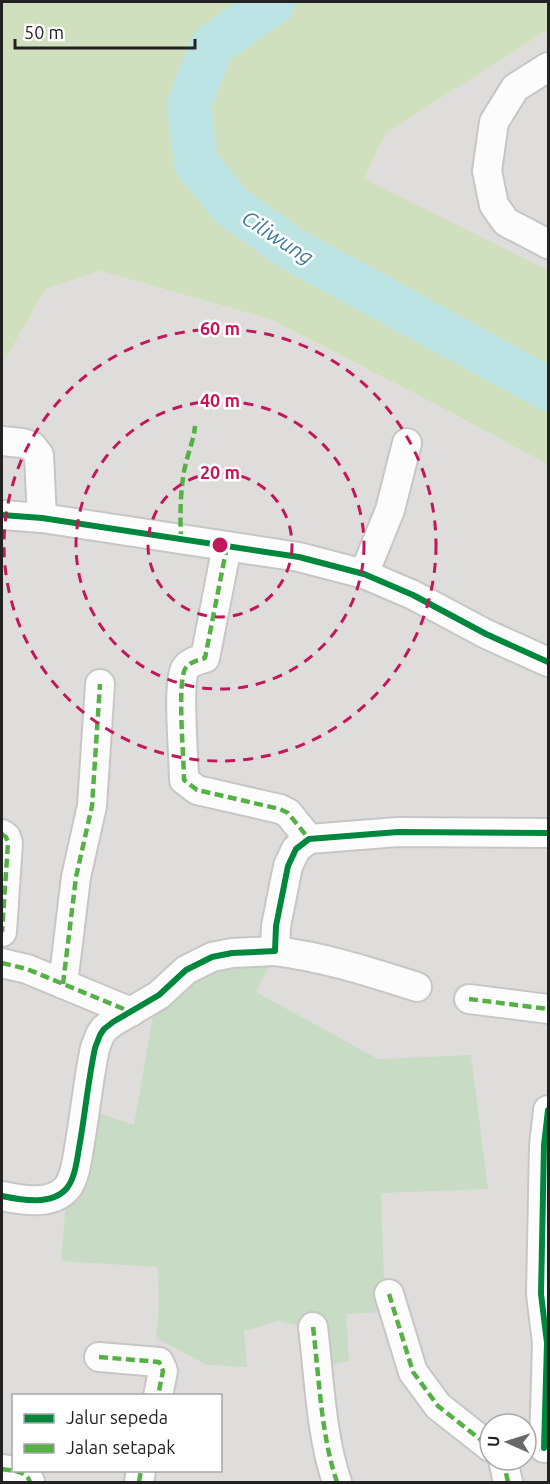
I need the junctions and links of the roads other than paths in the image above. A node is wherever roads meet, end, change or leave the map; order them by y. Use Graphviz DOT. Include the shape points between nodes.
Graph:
graph roads {
  1 [pos="549,67"];
  2 [pos="549,244"];
  3 [pos="2,441"];
  4 [pos="408,443"];
  5 [pos="2,515"];
  6 [pos="42,518"];
  7 [pos="227,546"];
  8 [pos="364,574"];
  9 [pos="549,662"];
  10 [pos="100,684"];
  11 [pos="549,833"];
  12 [pos="2,834"];
  13 [pos="309,839"];
  14 [pos="2,932"];
  15 [pos="275,951"];
  16 [pos="2,963"];
  17 [pos="63,984"];
  18 [pos="417,987"];
  19 [pos="469,999"];
  20 [pos="549,1008"];
  21 [pos="131,1012"];
  22 [pos="549,1110"];
  23 [pos="2,1196"];
  24 [pos="389,1294"];
  25 [pos="313,1326"];
  26 [pos="99,1357"];
  27 [pos="158,1394"];
  28 [pos="478,1438"];
  29 [pos="540,1449"];
  30 [pos="18,1472"];
  31 [pos="30,1482"];
  32 [pos="337,1482"];
  1 -- 2 [label="street" via="515,88 494,122 487,171 494,205 506,222"];
  3 -- 6 [label="street" via="32,446 39,455"];
  4 -- 8 [label="street" via="390,510"];
  5 -- 6 [label="street"];
  6 -- 7 [label="street"];
  7 -- 8 [label="street" via="299,557"];
  7 -- 13 [label="street" via="207,654 186,667 181,683 184,780 197,790 280,809"];
  8 -- 9 [label="street"];
  10 -- 17 [label="street" via="92,806 76,877"];
  11 -- 13 [label="street" via="398,832"];
  12 -- 14 [label="street" via="8,843"];
  13 -- 15 [label="street" via="296,849 288,866"];
  15 -- 18 [label="street" via="337,963"];
  15 -- 21 [label="street" via="212,957 186,970 159,995"];
  16 -- 17 [label="street"];
  17 -- 21 [label="street"];
  19 -- 20 [label="street"];
  21 -- 23 [label="street" via="104,1029 97,1042 77,1158 67,1188 37,1201"];
  22 -- 29 [label="street" via="544,1145 541,1294 547,1343"];
  24 -- 28 [label="street" via="413,1372 438,1406"];
  25 -- 32 [label="street" via="326,1436"];
  26 -- 27 [label="street" via="159,1362 163,1371"];
  30 -- 31 [label="street"];
}
